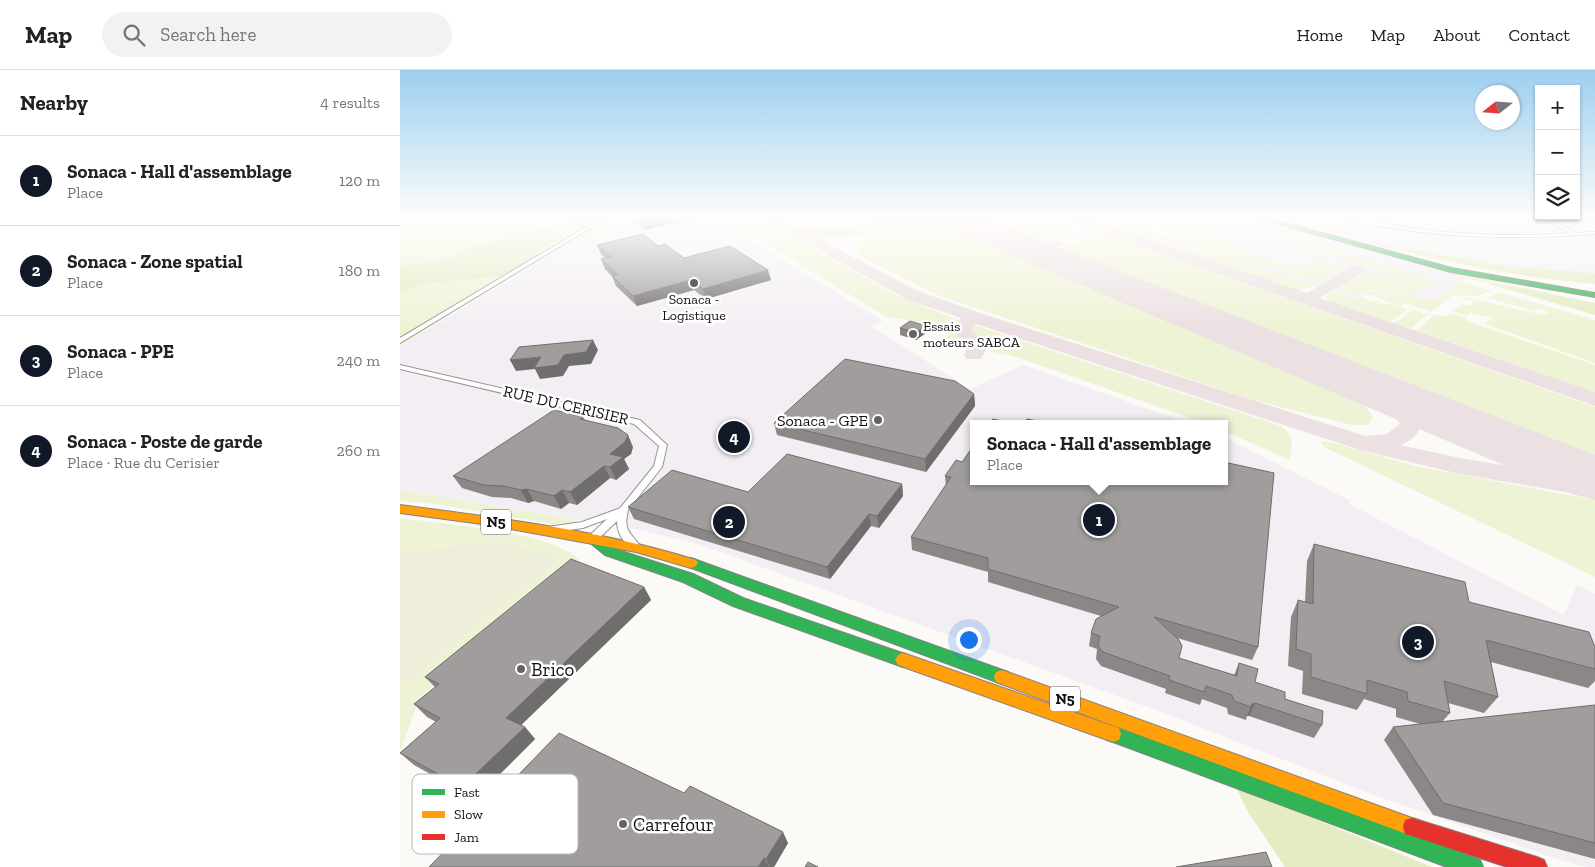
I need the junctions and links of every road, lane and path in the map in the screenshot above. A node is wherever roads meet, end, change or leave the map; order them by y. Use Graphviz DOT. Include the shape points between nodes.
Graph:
graph roads {
  1 [pos="542,255"];
  2 [pos="1397,255"];
  3 [pos="1407,255"];
  4 [pos="1466,269"];
  5 [pos="1451,270"];
  6 [pos="1595,286"];
  7 [pos="1595,290"];
  8 [pos="1595,295"];
  9 [pos="1595,301"];
  10 [pos="400,341"];
  11 [pos="400,367"];
  12 [pos="400,509"];
  13 [pos="624,509"];
  14 [pos="543,531"];
  15 [pos="591,540"];
  16 [pos="636,547"];
  17 [pos="1519,863"];
  18 [pos="1470,866"];
  19 [pos="1537,867"];
  1 -- 10 [label="street"];
  2 -- 5 [label="main road"];
  3 -- 4 [label="main road"];
  4 -- 6 [label="main road"];
  4 -- 7 [label="main road"];
  5 -- 8 [label="main road"];
  5 -- 9 [label="main road"];
  11 -- 13 [label="street, RUE DU CERISIER" via="637,422 663,445 658,467"];
  12 -- 14 [label="main road, N5"];
  13 -- 14 [label="street" via="583,525"];
  13 -- 15 [label="street, RUE DU CERISIER"];
  13 -- 16 [label="street" via="620,526 625,537"];
  14 -- 15 [label="main road, N5"];
  15 -- 16 [label="main road, N5"];
  15 -- 18 [label="main road, N5" via="610,552 688,578 738,602 1140,743"];
  16 -- 17 [label="main road, N5" via="666,554 1408,826"];
  17 -- 19 [label="main road, N5"];
}
